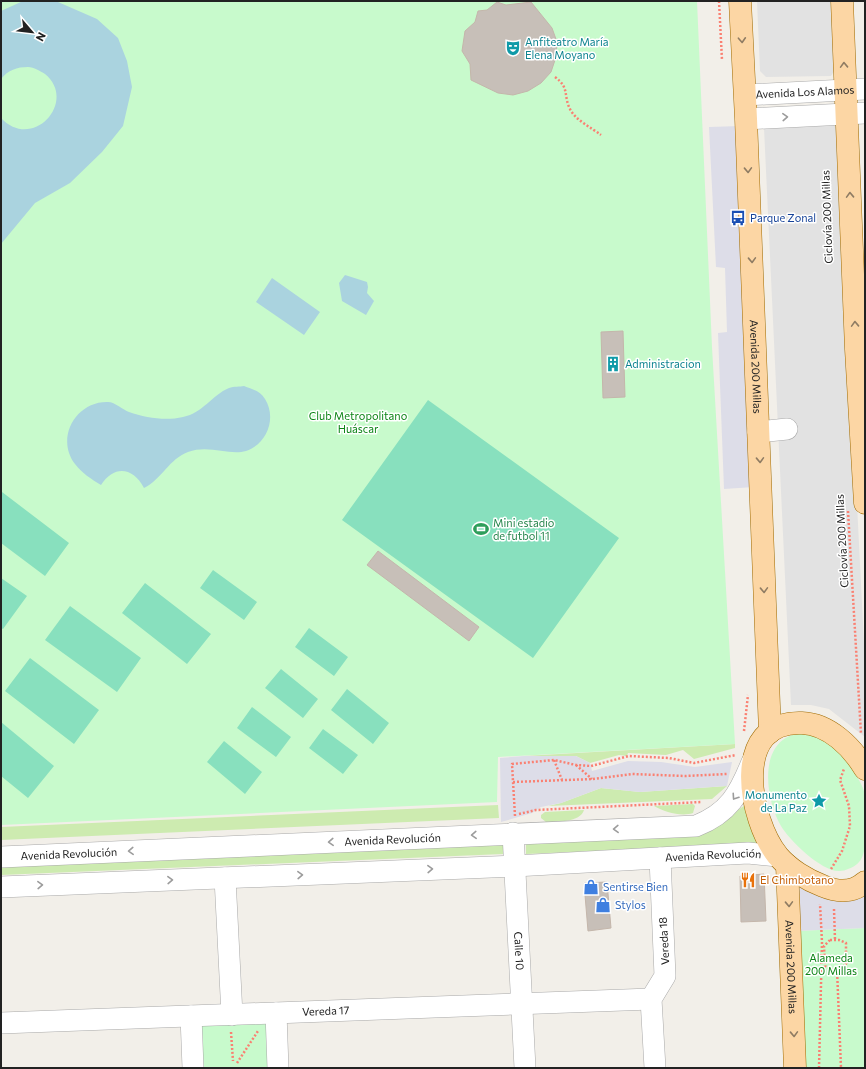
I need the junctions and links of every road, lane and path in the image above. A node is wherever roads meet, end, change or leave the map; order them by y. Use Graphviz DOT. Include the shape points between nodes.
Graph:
graph roads {
  1 [pos="719,1"];
  2 [pos="740,1"];
  3 [pos="842,1"];
  4 [pos="723,64"];
  5 [pos="555,77"];
  6 [pos="855,90"];
  7 [pos="745,95"];
  8 [pos="856,113"];
  9 [pos="746,119"];
  10 [pos="601,135"];
  11 [pos="860,349"];
  12 [pos="787,429"];
  13 [pos="758,432"];
  14 [pos="864,468"];
  15 [pos="856,504"];
  16 [pos="748,694"];
  17 [pos="770,732"];
  18 [pos="744,736"];
  19 [pos="747,758"];
  20 [pos="554,760"];
  21 [pos="859,761"];
  22 [pos="576,765"];
  23 [pos="593,779"];
  24 [pos="562,780"];
  25 [pos="513,782"];
  26 [pos="706,802"];
  27 [pos="513,833"];
  28 [pos="1,857"];
  29 [pos="660,858"];
  30 [pos="782,861"];
  31 [pos="515,866"];
  32 [pos="225,878"];
  33 [pos="865,882"];
  34 [pos="823,886"];
  35 [pos="1,887"];
  36 [pos="834,908"];
  37 [pos="835,940"];
  38 [pos="837,969"];
  39 [pos="651,999"];
  40 [pos="522,1004"];
  41 [pos="276,1013"];
  42 [pos="191,1016"];
  43 [pos="231,1020"];
  44 [pos="1,1023"];
  45 [pos="259,1030"];
  46 [pos="233,1061"];
  47 [pos="237,1063"];
  48 [pos="193,1068"];
  49 [pos="278,1068"];
  50 [pos="525,1068"];
  51 [pos="655,1068"];
  52 [pos="795,1068"];
  53 [pos="819,1068"];
  54 [pos="841,1068"];
  1 -- 4 [label="path"];
  2 -- 7 [label="main road, Avenida 200 Millas, one-way"];
  6 -- 3 [label="main road, one-way"];
  5 -- 10 [label="path" via="565,87 569,108 573,114"];
  6 -- 7 [label="street, Avenida Los Alamos"];
  6 -- 8 [label="main road"];
  7 -- 9 [label="main road, Avenida 200 Millas"];
  9 -- 8 [label="street, one-way"];
  11 -- 8 [label="main road, one-way"];
  9 -- 13 [label="main road, Avenida 200 Millas, one-way"];
  11 -- 14 [label="main road"];
  12 -- 13 [label="street"];
  13 -- 17 [label="main road, Avenida 200 Millas, one-way"];
  14 -- 15 [label="main road"];
  15 -- 21 [label="path, Ciclovía 200 Millas" via="861,730"];
  16 -- 18 [label="path"];
  17 -- 19 [label="main road"];
  17 -- 21 [label="main road" via="790,723 813,724 838,737"];
  19 -- 22 [label="path" via="694,763 668,758 630,756 591,766"];
  19 -- 23 [label="path" via="738,773 686,776 632,774"];
  19 -- 27 [label="street, Avenida Revolución, one-way" via="736,797 726,809 710,821 696,826"];
  19 -- 30 [label="main road" via="754,804 763,833"];
  20 -- 22 [label="path"];
  20 -- 24 [label="path"];
  20 -- 25 [label="path" via="512,764"];
  21 -- 34 [label="path, Ciclovía 200 Millas" via="840,776 849,806 849,831 842,851"];
  22 -- 23 [label="path"];
  23 -- 24 [label="path"];
  24 -- 25 [label="path"];
  25 -- 26 [label="path" via="515,816 536,810"];
  27 -- 28 [label="street, Avenida Revolución, one-way"];
  27 -- 31 [label="street, Calle 10"];
  29 -- 30 [label="street, Avenida Revolución" via="748,853"];
  29 -- 31 [label="street, Avenida Revolución"];
  29 -- 39 [label="street, Vereda 18" via="665,976"];
  30 -- 34 [label="main road"];
  30 -- 52 [label="main road, Avenida 200 Millas, one-way"];
  32 -- 31 [label="street, Avenida Revolución, one-way"];
  31 -- 40 [label="street, Calle 10"];
  35 -- 32 [label="street, Avenida Revolución, one-way"];
  32 -- 43 [label="street"];
  33 -- 34 [label="main road" via="848,891"];
  34 -- 53 [label="path, Ciclovía 200 Millas" via="820,901 822,942"];
  36 -- 37 [label="path"];
  37 -- 38 [label="path" via="846,943 846,964"];
  37 -- 38 [label="path" via="830,940 824,946 825,966 832,970"];
  38 -- 54 [label="path"];
  39 -- 40 [label="street, Vereda 17"];
  39 -- 51 [label="street"];
  40 -- 41 [label="street, Vereda 17"];
  40 -- 50 [label="street, Calle 10"];
  41 -- 43 [label="street, Vereda 17"];
  41 -- 49 [label="street"];
  42 -- 43 [label="street, Vereda 17"];
  42 -- 44 [label="street, Vereda 17"];
  42 -- 48 [label="street"];
  43 -- 46 [label="path"];
  45 -- 47 [label="path"];
}
